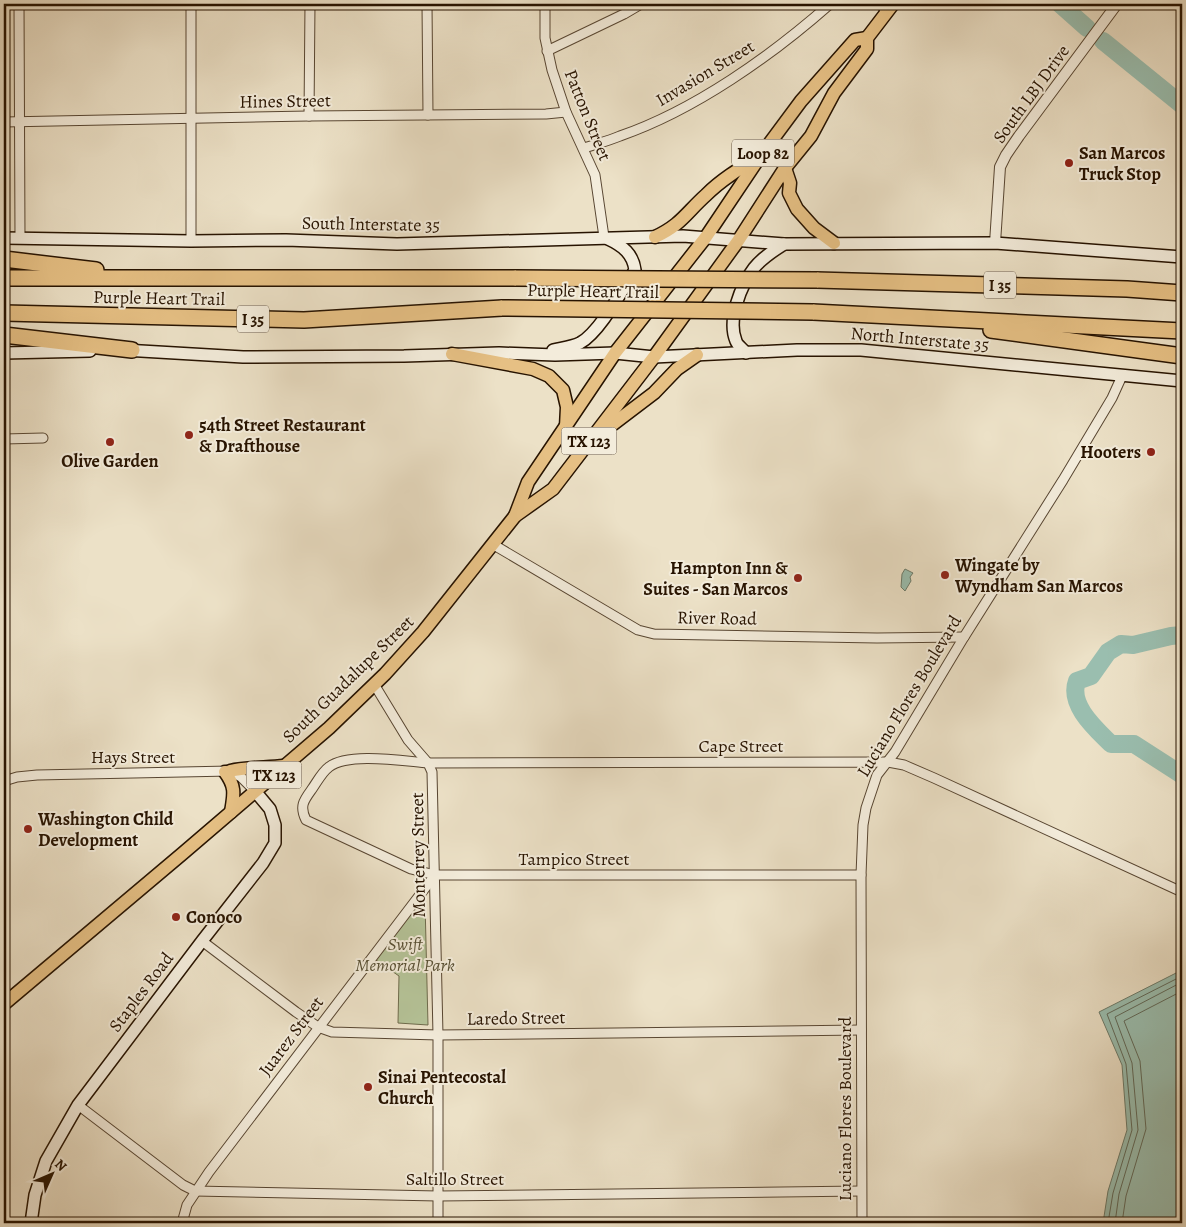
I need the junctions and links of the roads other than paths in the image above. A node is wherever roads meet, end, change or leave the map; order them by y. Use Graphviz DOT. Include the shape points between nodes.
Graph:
graph roads {
  1 [pos="19,4"];
  2 [pos="191,4"];
  3 [pos="310,4"];
  4 [pos="427,4"];
  5 [pos="546,4"];
  6 [pos="641,4"];
  7 [pos="830,4"];
  8 [pos="1117,4"];
  9 [pos="886,6"];
  10 [pos="867,38"];
  11 [pos="548,51"];
  12 [pos="566,112"];
  13 [pos="309,116"];
  14 [pos="428,116"];
  15 [pos="191,119"];
  16 [pos="4,122"];
  17 [pos="18,122"];
  18 [pos="584,148"];
  19 [pos="761,155"];
  20 [pos="785,168"];
  21 [pos="604,237"];
  22 [pos="655,237"];
  23 [pos="706,237"];
  24 [pos="4,238"];
  25 [pos="20,238"];
  26 [pos="191,241"];
  27 [pos="738,241"];
  28 [pos="995,242"];
  29 [pos="834,243"];
  30 [pos="784,244"];
  31 [pos="1182,257"];
  32 [pos="4,259"];
  33 [pos="4,278"];
  34 [pos="162,278"];
  35 [pos="1182,289"];
  36 [pos="1142,290"];
  37 [pos="1182,293"];
  38 [pos="4,313"];
  39 [pos="892,316"];
  40 [pos="1182,330"];
  41 [pos="4,335"];
  42 [pos="132,350"];
  43 [pos="4,352"];
  44 [pos="746,352"];
  45 [pos="616,353"];
  46 [pos="452,354"];
  47 [pos="540,354"];
  48 [pos="697,355"];
  49 [pos="1182,356"];
  50 [pos="654,357"];
  51 [pos="1122,376"];
  52 [pos="1182,381"];
  53 [pos="566,427"];
  54 [pos="44,438"];
  55 [pos="4,439"];
  56 [pos="586,444"];
  57 [pos="515,516"];
  58 [pos="494,545"];
  59 [pos="964,637"];
  60 [pos="374,684"];
  61 [pos="888,762"];
  62 [pos="428,763"];
  63 [pos="284,766"];
  64 [pos="228,772"];
  65 [pos="4,781"];
  66 [pos="255,791"];
  67 [pos="231,812"];
  68 [pos="302,812"];
  69 [pos="435,875"];
  70 [pos="861,875"];
  71 [pos="1182,892"];
  72 [pos="202,941"];
  73 [pos="4,1004"];
  74 [pos="318,1027"];
  75 [pos="861,1030"];
  76 [pos="438,1035"];
  77 [pos="78,1105"];
  78 [pos="196,1191"];
  79 [pos="862,1191"];
  80 [pos="438,1196"];
  81 [pos="31,1223"];
  82 [pos="182,1223"];
  83 [pos="438,1223"];
  84 [pos="862,1223"];
  1 -- 17 [label="street"];
  2 -- 15 [label="street"];
  3 -- 13 [label="street"];
  4 -- 14 [label="street"];
  5 -- 11 [label="street, Patton Street"];
  6 -- 11 [label="street"];
  7 -- 18 [label="street, Invasion Street" via="748,68 700,98 653,123"];
  8 -- 28 [label="street, South LBJ Drive" via="1006,155 1000,168"];
  9 -- 10 [label="main road, South Guadalupe Street / Loop 82"];
  10 -- 19 [label="main road, South Guadalupe Street / Loop 82" via="855,40 841,54"];
  10 -- 20 [label="main road, South Guadalupe Street / TX 123" via="867,49 834,93 811,136"];
  11 -- 12 [label="street, Patton Street"];
  12 -- 14 [label="street, Hines Street"];
  12 -- 18 [label="street, Patton Street"];
  13 -- 14 [label="street, Hines Street"];
  13 -- 15 [label="street, Hines Street"];
  15 -- 17 [label="street, Hines Street"];
  15 -- 26 [label="street"];
  16 -- 17 [label="street, Hines Street"];
  17 -- 25 [label="street"];
  18 -- 21 [label="street, Patton Street" via="595,175"];
  19 -- 22 [label="main road" via="728,176 678,224"];
  19 -- 23 [label="main road, South Guadalupe Street / Loop 82"];
  20 -- 27 [label="main road, South Guadalupe Street / TX 123"];
  20 -- 29 [label="main road" via="790,183 789,193 797,209"];
  21 -- 22 [label="main road, South Interstate 35"];
  21 -- 26 [label="main road, South Interstate 35" via="414,244"];
  21 -- 47 [label="main road" via="629,253 635,270 592,333 579,343"];
  22 -- 23 [label="main road, South Interstate 35"];
  23 -- 27 [label="main road, South Interstate 35"];
  23 -- 45 [label="main road, South Guadalupe Street / TX 123"];
  24 -- 25 [label="main road, South Interstate 35"];
  25 -- 26 [label="main road, South Interstate 35"];
  27 -- 30 [label="main road"];
  27 -- 50 [label="main road, South Guadalupe Street / TX 123"];
  28 -- 29 [label="main road"];
  28 -- 31 [label="main road"];
  29 -- 30 [label="main road"];
  30 -- 44 [label="main road" via="754,268 737,299 733,329 736,342"];
  32 -- 34 [label="highway"];
  33 -- 34 [label="highway, Purple Heart Trail / I 35"];
  34 -- 36 [label="highway, Purple Heart Trail / I 35, bridge" via="817,280"];
  35 -- 36 [label="highway"];
  36 -- 37 [label="highway, Purple Heart Trail / I 35"];
  38 -- 39 [label="highway, Purple Heart Trail / I 35, bridge" via="304,320 502,308"];
  39 -- 40 [label="highway, Purple Heart Trail / I 35"];
  39 -- 49 [label="highway"];
  41 -- 42 [label="highway"];
  42 -- 43 [label="main road"];
  42 -- 46 [label="main road" via="243,357"];
  44 -- 48 [label="main road, North Interstate 35"];
  44 -- 51 [label="main road, North Interstate 35" via="861,350"];
  45 -- 47 [label="main road"];
  45 -- 50 [label="main road"];
  45 -- 53 [label="main road, South Guadalupe Street / TX 123"];
  46 -- 47 [label="main road"];
  46 -- 53 [label="main road" via="533,369 549,376 563,390 568,407"];
  48 -- 50 [label="main road, North Interstate 35"];
  48 -- 56 [label="main road" via="677,369 654,393"];
  50 -- 56 [label="main road, South Guadalupe Street / TX 123"];
  51 -- 52 [label="main road, North Interstate 35"];
  51 -- 59 [label="street, Luciano Flores Boulevard" via="1064,480"];
  53 -- 57 [label="main road, South Guadalupe Street / TX 123" via="528,482"];
  54 -- 55 [label="street"];
  56 -- 57 [label="main road, South Guadalupe Street / TX 123" via="552,489"];
  57 -- 58 [label="main road, South Guadalupe Street / TX 123"];
  58 -- 59 [label="street, River Road" via="638,630 654,634"];
  58 -- 60 [label="main road, South Guadalupe Street / TX 123" via="423,632"];
  59 -- 61 [label="street, Luciano Flores Boulevard"];
  60 -- 62 [label="street" via="408,740"];
  60 -- 63 [label="main road, South Guadalupe Street / TX 123"];
  61 -- 62 [label="street, Cape Street"];
  61 -- 70 [label="street, Luciano Flores Boulevard" via="877,775 866,808"];
  61 -- 71 [label="street, Cape Street" via="934,778"];
  62 -- 68 [label="street, Cape Street" via="340,760 328,768 303,801"];
  62 -- 69 [label="street, Monterrey Street" via="432,772"];
  63 -- 64 [label="main road"];
  63 -- 66 [label="main road, South Guadalupe Street / TX 123"];
  64 -- 65 [label="street, Hays Street" via="37,775"];
  64 -- 66 [label="street" via="241,777"];
  64 -- 67 [label="main road" via="234,790"];
  66 -- 67 [label="main road, South Guadalupe Street / TX 123"];
  66 -- 72 [label="main road, Staples Road" via="270,809 275,824 275,843 263,864"];
  67 -- 73 [label="main road, South Guadalupe Street / TX 123"];
  68 -- 69 [label="street, Tampico Street" via="306,820 411,869"];
  69 -- 70 [label="street, Tampico Street"];
  69 -- 74 [label="street, Juarez Street"];
  69 -- 76 [label="street, Monterrey Street"];
  70 -- 75 [label="street, Luciano Flores Boulevard"];
  72 -- 74 [label="street, Laredo Street"];
  72 -- 77 [label="main road, Staples Road"];
  74 -- 76 [label="street, Laredo Street" via="332,1032"];
  74 -- 78 [label="street, Juarez Street"];
  75 -- 76 [label="street, Laredo Street"];
  75 -- 79 [label="street, Luciano Flores Boulevard"];
  76 -- 80 [label="street, Monterrey Street"];
  77 -- 78 [label="street, Saltillo Street" via="183,1185"];
  77 -- 81 [label="main road, Staples Road" via="46,1161 35,1195"];
  78 -- 80 [label="street, Saltillo Street"];
  78 -- 82 [label="street, Juarez Street" via="187,1205"];
  79 -- 80 [label="street, Saltillo Street"];
  79 -- 84 [label="street, Luciano Flores Boulevard"];
  80 -- 83 [label="street, Monterrey Street"];
}
